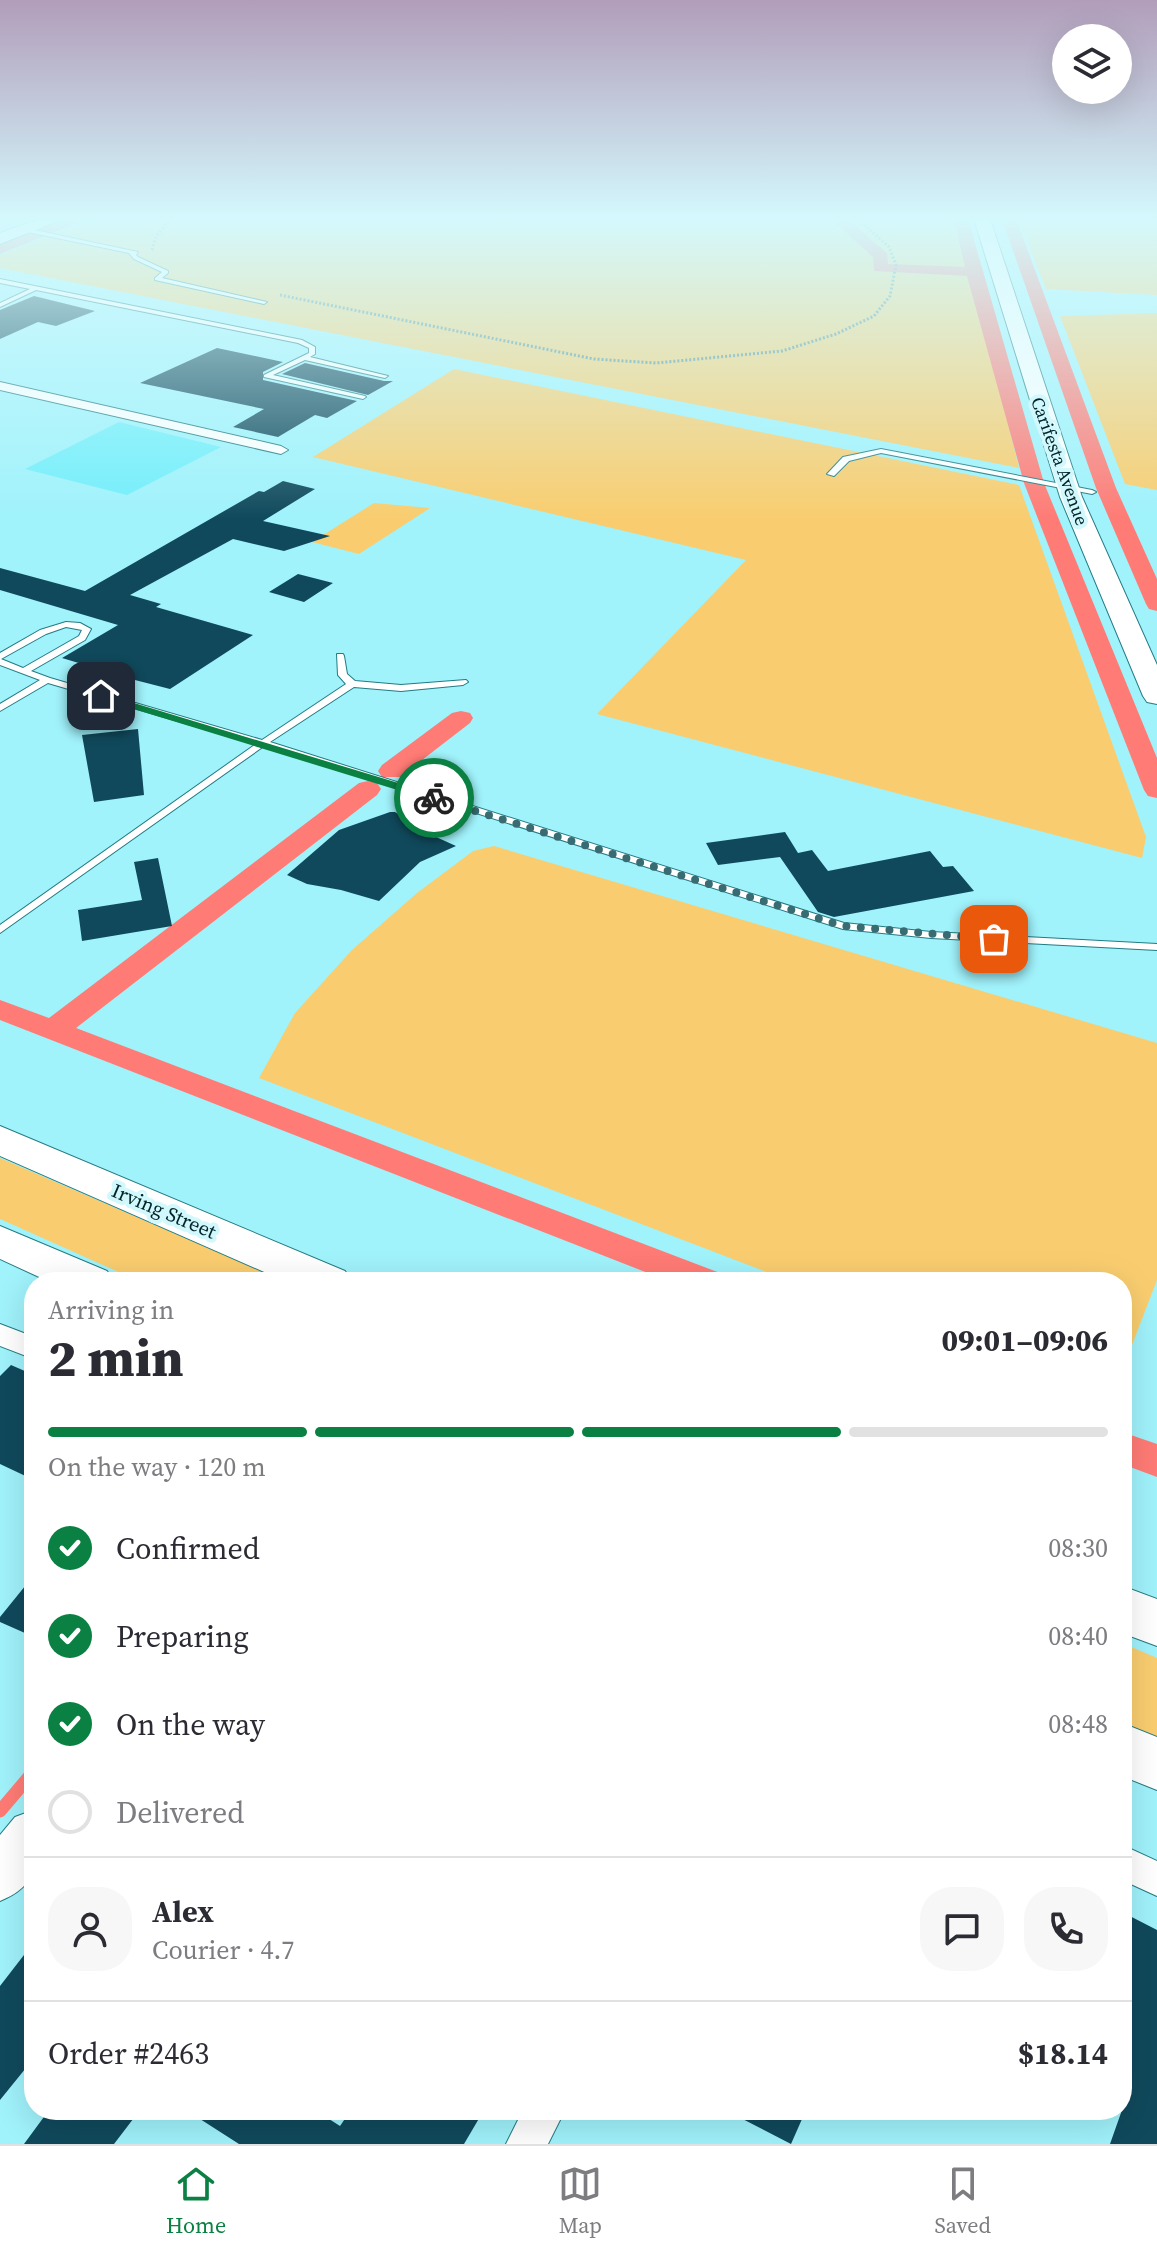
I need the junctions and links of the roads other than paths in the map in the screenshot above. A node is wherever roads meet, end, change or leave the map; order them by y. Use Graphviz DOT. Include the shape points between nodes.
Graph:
graph roads {
  1 [pos="191,319"];
  2 [pos="1011,319"];
  3 [pos="1029,319"];
  4 [pos="305,358"];
  5 [pos="385,376"];
  6 [pos="0,386"];
  7 [pos="363,397"];
  8 [pos="281,450"];
  9 [pos="831,474"];
  10 [pos="1058,484"];
  11 [pos="1092,492"];
  12 [pos="1157,644"];
  13 [pos="340,656"];
  14 [pos="0,660"];
  15 [pos="25,670"];
  16 [pos="47,680"];
  17 [pos="463,682"];
  18 [pos="352,684"];
  19 [pos="1157,696"];
  20 [pos="0,708"];
  21 [pos="263,743"];
  22 [pos="0,930"];
  23 [pos="1157,947"];
  24 [pos="0,1140"];
  25 [pos="0,1241"];
  26 [pos="69,1272"];
  27 [pos="306,1272"];
  28 [pos="0,1334"];
  29 [pos="24,1345"];
  30 [pos="1132,1613"];
  31 [pos="1157,1623"];
  32 [pos="1132,1753"];
  33 [pos="1157,1764"];
  34 [pos="24,1847"];
  35 [pos="1132,1867"];
  36 [pos="0,1875"];
  37 [pos="1157,1879"];
  38 [pos="540,2120"];
  39 [pos="527,2144"];
  1 -- 4 [label="lane" via="300,341 312,347"];
  2 -- 10 [label="main road, Carifesta Avenue"];
  3 -- 11 [label="main road, Carifesta Avenue"];
  4 -- 5 [label="lane"];
  4 -- 7 [label="lane" via="266,376"];
  6 -- 8 [label="street"];
  9 -- 10 [label="lane" via="846,459 881,451"];
  10 -- 11 [label="lane"];
  10 -- 19 [label="main road, Carifesta Avenue"];
  11 -- 12 [label="main road, Carifesta Avenue"];
  13 -- 18 [label="lane" via="343,675"];
  14 -- 15 [label="lane"];
  14 -- 15 [label="lane" via="55,627 76,624 87,629 82,638"];
  15 -- 16 [label="lane"];
  16 -- 20 [label="lane"];
  16 -- 21 [label="lane"];
  17 -- 18 [label="lane" via="401,688"];
  18 -- 21 [label="lane"];
  21 -- 22 [label="lane"];
  21 -- 23 [label="lane" via="843,926"];
  24 -- 27 [label="main road, Irving Street"];
  25 -- 26 [label="main road"];
  28 -- 29 [label="street"];
  30 -- 31 [label="main road"];
  32 -- 33 [label="main road"];
  34 -- 36 [label="main road"];
  35 -- 37 [label="street"];
  38 -- 39 [label="street"];
}
